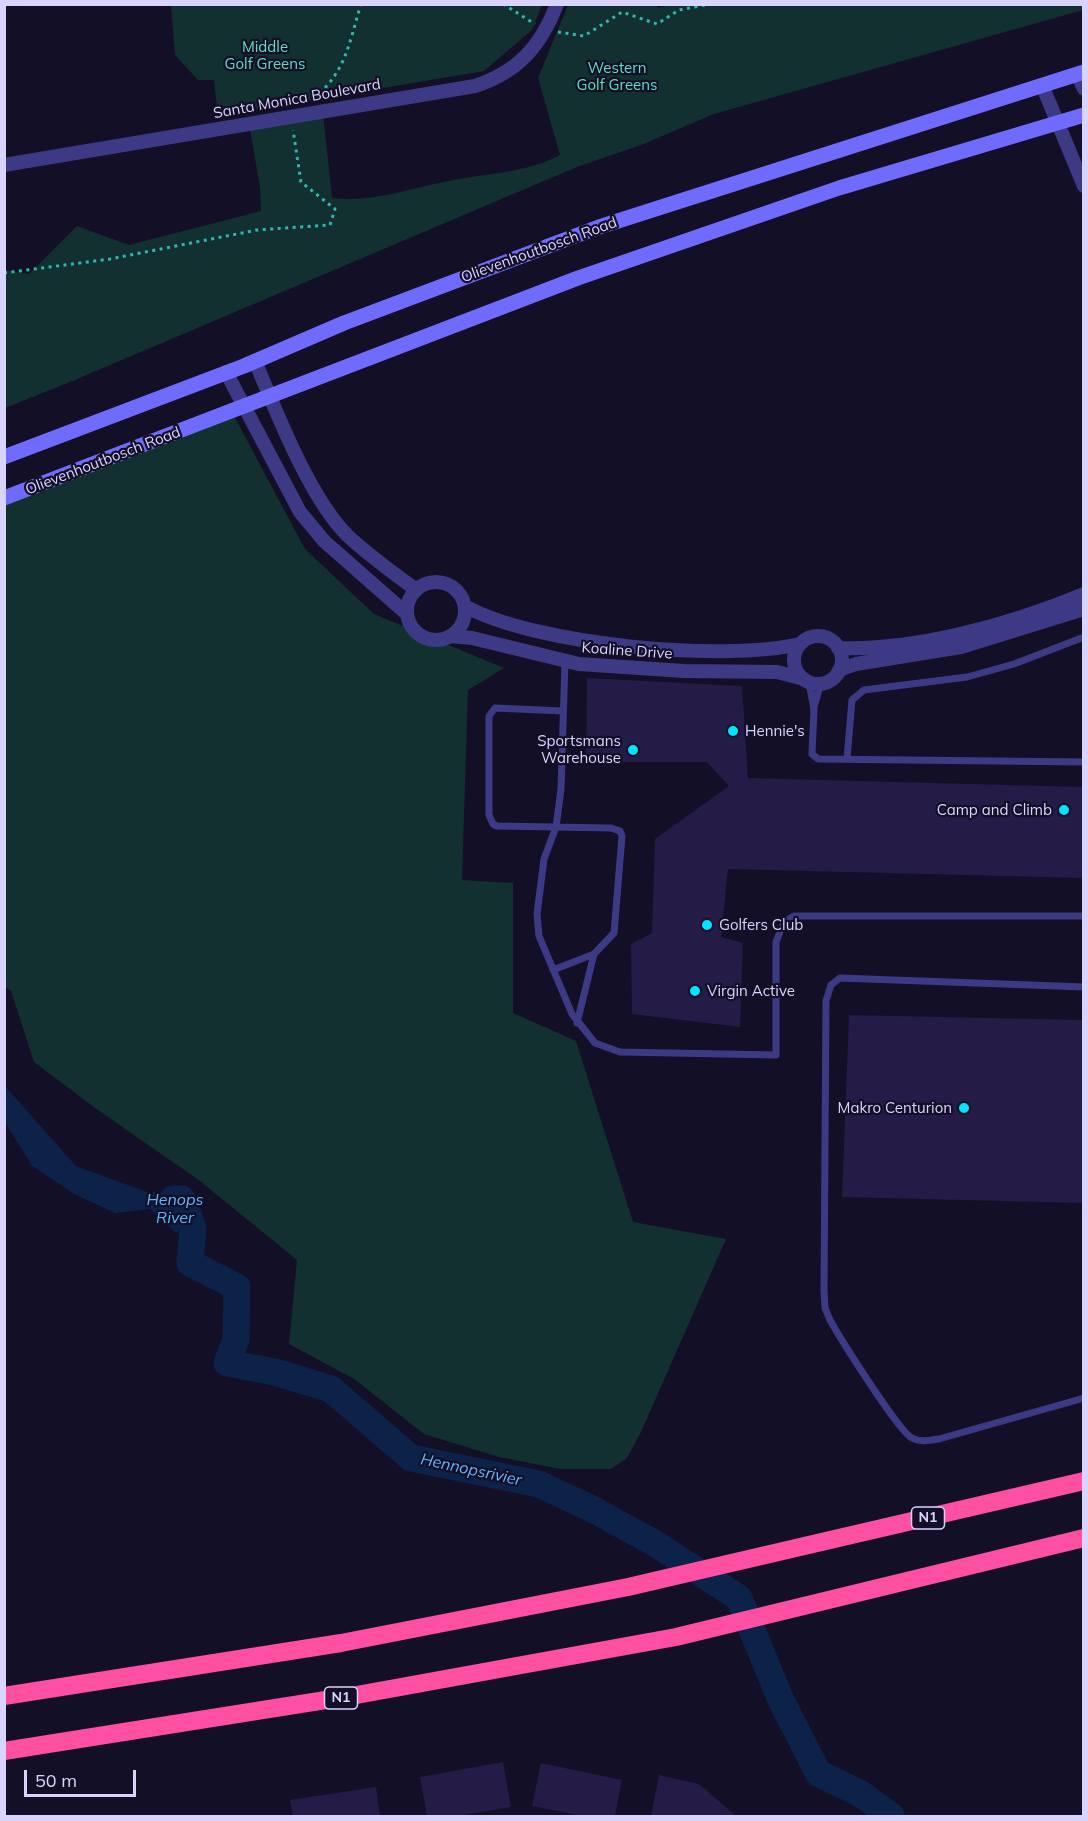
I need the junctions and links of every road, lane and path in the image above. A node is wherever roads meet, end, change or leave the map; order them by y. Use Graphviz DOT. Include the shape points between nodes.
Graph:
graph roads {
  1 [pos="361,4"];
  2 [pos="503,4"];
  3 [pos="557,4"];
  4 [pos="710,4"];
  5 [pos="547,30"];
  6 [pos="1080,73"];
  7 [pos="1042,85"];
  8 [pos="1083,89"];
  9 [pos="1083,114"];
  10 [pos="291,117"];
  11 [pos="1056,123"];
  12 [pos="4,165"];
  13 [pos="1083,186"];
  14 [pos="4,273"];
  15 [pos="255,361"];
  16 [pos="226,372"];
  17 [pos="269,395"];
  18 [pos="243,406"];
  19 [pos="4,457"];
  20 [pos="4,498"];
  21 [pos="415,589"];
  22 [pos="1083,594"];
  23 [pos="465,606"];
  24 [pos="1083,609"];
  25 [pos="407,614"];
  26 [pos="450,636"];
  27 [pos="1083,637"];
  28 [pos="568,638"];
  29 [pos="800,644"];
  30 [pos="838,648"];
  31 [pos="565,662"];
  32 [pos="839,670"];
  33 [pos="811,682"];
  34 [pos="814,710"];
  35 [pos="563,711"];
  36 [pos="847,759"];
  37 [pos="1083,762"];
  38 [pos="556,826"];
  39 [pos="1083,916"];
  40 [pos="594,954"];
  41 [pos="553,970"];
  42 [pos="1083,987"];
  43 [pos="578,1023"];
  44 [pos="1083,1398"];
  45 [pos="1083,1481"];
  46 [pos="1083,1538"];
  47 [pos="4,1696"];
  48 [pos="4,1751"];
  1 -- 10 [label="path" via="348,54 331,84"];
  2 -- 5 [label="path"];
  3 -- 5 [label="street, Santa Monica Boulevard"];
  4 -- 5 [label="path" via="678,10 657,24 622,12 584,36"];
  5 -- 10 [label="street, Santa Monica Boulevard" via="517,66 475,86"];
  6 -- 7 [label="main road, Olievenhoutbosch Road"];
  6 -- 8 [label="street"];
  7 -- 11 [label="street"];
  7 -- 15 [label="main road, Olievenhoutbosch Road" via="599,227 344,323"];
  9 -- 11 [label="main road, Olievenhoutbosch Road"];
  10 -- 12 [label="street, Santa Monica Boulevard"];
  10 -- 14 [label="path" via="301,182 336,209 330,225 257,230 110,259"];
  11 -- 13 [label="street"];
  11 -- 17 [label="main road, Olievenhoutbosch Road" via="839,188 589,274"];
  15 -- 16 [label="main road, Olievenhoutbosch Road"];
  15 -- 17 [label="street"];
  16 -- 18 [label="street, Koaline Drive"];
  16 -- 19 [label="main road, Olievenhoutbosch Road"];
  17 -- 18 [label="main road, Olievenhoutbosch Road"];
  17 -- 21 [label="street" via="310,482 345,533"];
  18 -- 20 [label="main road, Olievenhoutbosch Road"];
  18 -- 25 [label="street, Koaline Drive" via="300,512 324,541"];
  21 -- 23 [label="street, Koaline Drive" via="435,581 449,584 460,593"];
  21 -- 25 [label="street" via="408,601"];
  22 -- 30 [label="street" via="1042,610 924,642 869,650"];
  23 -- 26 [label="street" via="464,620"];
  23 -- 28 [label="street, Koaline Drive" via="486,618"];
  24 -- 32 [label="street" via="960,647"];
  25 -- 26 [label="street, Koaline Drive" via="412,628 423,637 436,640"];
  26 -- 31 [label="street, Koaline Drive"];
  27 -- 36 [label="lane" via="1014,664 967,677 864,690 852,700"];
  28 -- 29 [label="street, Koaline Drive" via="693,649 775,650"];
  28 -- 31 [label="street"];
  29 -- 30 [label="street" via="820,636"];
  29 -- 33 [label="street" via="795,666"];
  30 -- 32 [label="street"];
  31 -- 33 [label="street, Koaline Drive" via="684,671 777,672"];
  31 -- 35 [label="lane"];
  32 -- 33 [label="street" via="834,677"];
  33 -- 34 [label="lane"];
  33 -- 34 [label="lane"];
  34 -- 36 [label="lane" via="813,757"];
  35 -- 38 [label="lane"];
  35 -- 38 [label="lane" via="495,708 489,716 492,824"];
  36 -- 37 [label="lane"];
  38 -- 40 [label="lane" via="611,828 622,836 614,933"];
  38 -- 41 [label="lane" via="544,859 537,914 539,936"];
  39 -- 43 [label="lane" via="794,916 784,922 776,942 776,1055 620,1052 595,1044"];
  40 -- 41 [label="lane"];
  40 -- 43 [label="lane"];
  41 -- 43 [label="lane"];
  42 -- 44 [label="lane" via="840,978 831,985 826,1001 824,1250 825,1308 830,1320 912,1438 939,1439"];
  45 -- 47 [label="highway, N1" via="628,1587 341,1643"];
  46 -- 48 [label="highway, N1" via="676,1637 351,1696"];
}
